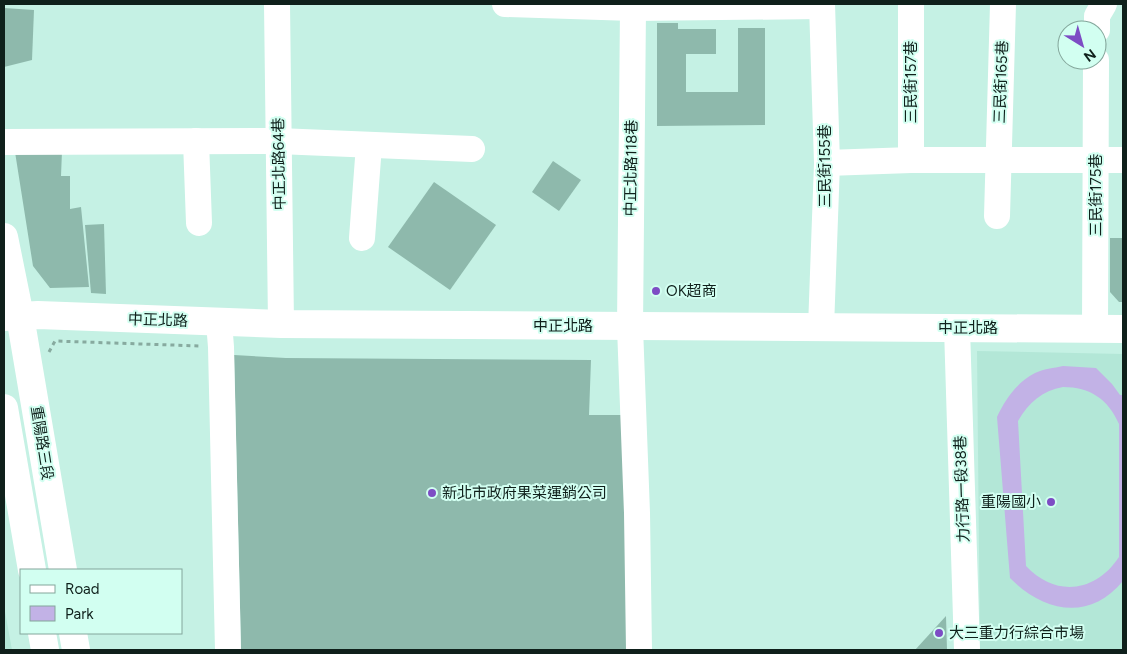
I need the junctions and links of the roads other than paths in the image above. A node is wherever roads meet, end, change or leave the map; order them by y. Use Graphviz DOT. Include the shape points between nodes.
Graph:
graph roads {
  1 [pos="277,4"];
  2 [pos="505,4"];
  3 [pos="554,4"];
  4 [pos="911,4"];
  5 [pos="1003,4"];
  6 [pos="1104,4"];
  7 [pos="822,5"];
  8 [pos="633,8"];
  9 [pos="1097,20"];
  10 [pos="1096,70"];
  11 [pos="196,141"];
  12 [pos="278,141"];
  13 [pos="4,142"];
  14 [pos="370,145"];
  15 [pos="472,149"];
  16 [pos="911,160"];
  17 [pos="998,160"];
  18 [pos="1096,160"];
  19 [pos="1123,160"];
  20 [pos="827,163"];
  21 [pos="997,216"];
  22 [pos="199,224"];
  23 [pos="4,237"];
  24 [pos="362,238"];
  25 [pos="12,317"];
  26 [pos="281,324"];
  27 [pos="630,327"];
  28 [pos="821,328"];
  29 [pos="957,328"];
  30 [pos="1095,329"];
  31 [pos="1123,329"];
  32 [pos="220,335"];
  33 [pos="4,408"];
  34 [pos="32,569"];
  35 [pos="63,569"];
  36 [pos="42,634"];
  37 [pos="73,634"];
  38 [pos="45,650"];
  39 [pos="76,650"];
  40 [pos="228,650"];
  41 [pos="639,650"];
  42 [pos="967,650"];
  1 -- 12 [label="street, 中正北路64巷"];
  2 -- 3 [label="street"];
  3 -- 8 [label="street"];
  4 -- 16 [label="street, 三民街157巷"];
  5 -- 17 [label="street, 三民街165巷"];
  6 -- 9 [label="street"];
  7 -- 8 [label="street"];
  7 -- 20 [label="street, 三民街155巷"];
  8 -- 27 [label="street, 中正北路118巷"];
  10 -- 18 [label="street, 三民街175巷"];
  11 -- 12 [label="street"];
  11 -- 13 [label="street"];
  11 -- 22 [label="street"];
  12 -- 14 [label="street"];
  12 -- 26 [label="street, 中正北路64巷"];
  14 -- 15 [label="street"];
  14 -- 24 [label="street"];
  16 -- 17 [label="street"];
  16 -- 20 [label="street"];
  17 -- 18 [label="street"];
  17 -- 21 [label="street, 三民街165巷"];
  18 -- 19 [label="street"];
  18 -- 30 [label="street, 三民街175巷"];
  20 -- 28 [label="street, 三民街155巷"];
  23 -- 25 [label="main road, 重陽路三段"];
  25 -- 32 [label="main road, 中正北路" via="38,316"];
  25 -- 35 [label="main road, 重陽路三段"];
  26 -- 27 [label="main road, 中正北路"];
  26 -- 32 [label="main road, 中正北路"];
  27 -- 28 [label="main road, 中正北路"];
  27 -- 41 [label="street, 中正北路118巷"];
  28 -- 29 [label="main road, 中正北路"];
  29 -- 30 [label="main road, 中正北路"];
  29 -- 42 [label="street, 力行路一段38巷"];
  30 -- 31 [label="main road, 中正北路"];
  32 -- 40 [label="street"];
  33 -- 34 [label="main road, 重陽路三段"];
  36 -- 38 [label="main road"];
  37 -- 39 [label="main road"];
}
